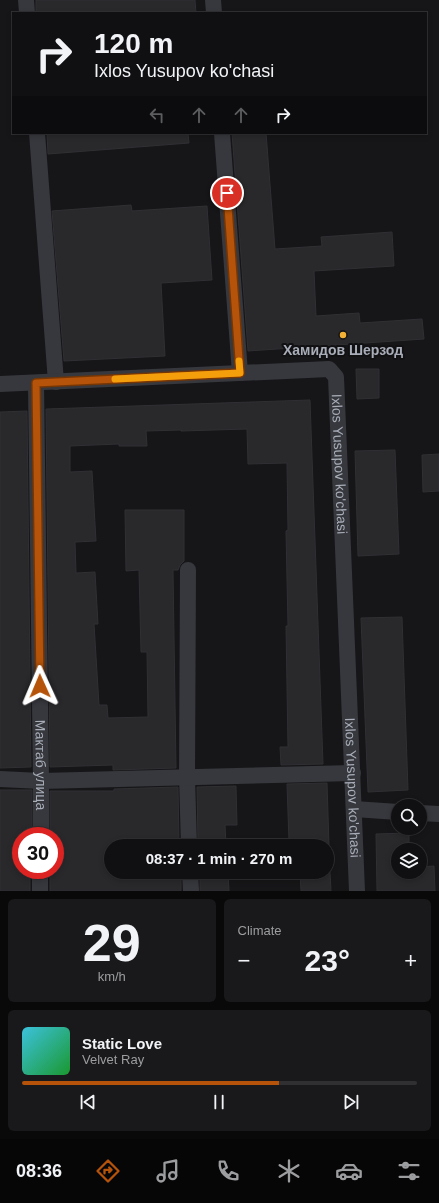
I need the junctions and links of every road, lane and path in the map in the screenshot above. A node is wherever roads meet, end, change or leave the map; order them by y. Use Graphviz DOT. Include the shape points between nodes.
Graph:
graph roads {
  1 [pos="26,0"];
  2 [pos="213,0"];
  3 [pos="27,12"];
  4 [pos="214,12"];
  5 [pos="37,134"];
  6 [pos="222,134"];
  7 [pos="240,373"];
  8 [pos="0,380"];
  9 [pos="56,382"];
  10 [pos="36,383"];
  11 [pos="188,570"];
  12 [pos="353,773"];
  13 [pos="187,777"];
  14 [pos="0,779"];
  15 [pos="41,781"];
  16 [pos="354,809"];
  17 [pos="391,812"];
  18 [pos="427,813"];
  19 [pos="439,814"];
  20 [pos="41,827"];
  21 [pos="189,839"];
  22 [pos="40,879"];
  23 [pos="190,879"];
  24 [pos="40,891"];
  25 [pos="191,891"];
  26 [pos="357,891"];
  1 -- 3 [label="street"];
  2 -- 4 [label="street"];
  5 -- 9 [label="street"];
  6 -- 7 [label="street"];
  7 -- 9 [label="street, Ixlos Yusupov ko'chasi"];
  7 -- 12 [label="street, Ixlos Yusupov ko'chasi" via="329,369 336,377"];
  8 -- 10 [label="street, Ixlos Yusupov ko'chasi"];
  9 -- 10 [label="street, Ixlos Yusupov ko'chasi"];
  10 -- 15 [label="street, Мактаб улица"];
  11 -- 13 [label="street"];
  12 -- 13 [label="street"];
  12 -- 16 [label="street, Ixlos Yusupov ko'chasi"];
  13 -- 15 [label="street"];
  13 -- 21 [label="street"];
  14 -- 15 [label="street"];
  15 -- 20 [label="street, Мактаб улица"];
  16 -- 17 [label="street"];
  16 -- 26 [label="street, Ixlos Yusupov ko'chasi"];
  18 -- 19 [label="street"];
  22 -- 24 [label="street"];
  23 -- 25 [label="street"];
}
